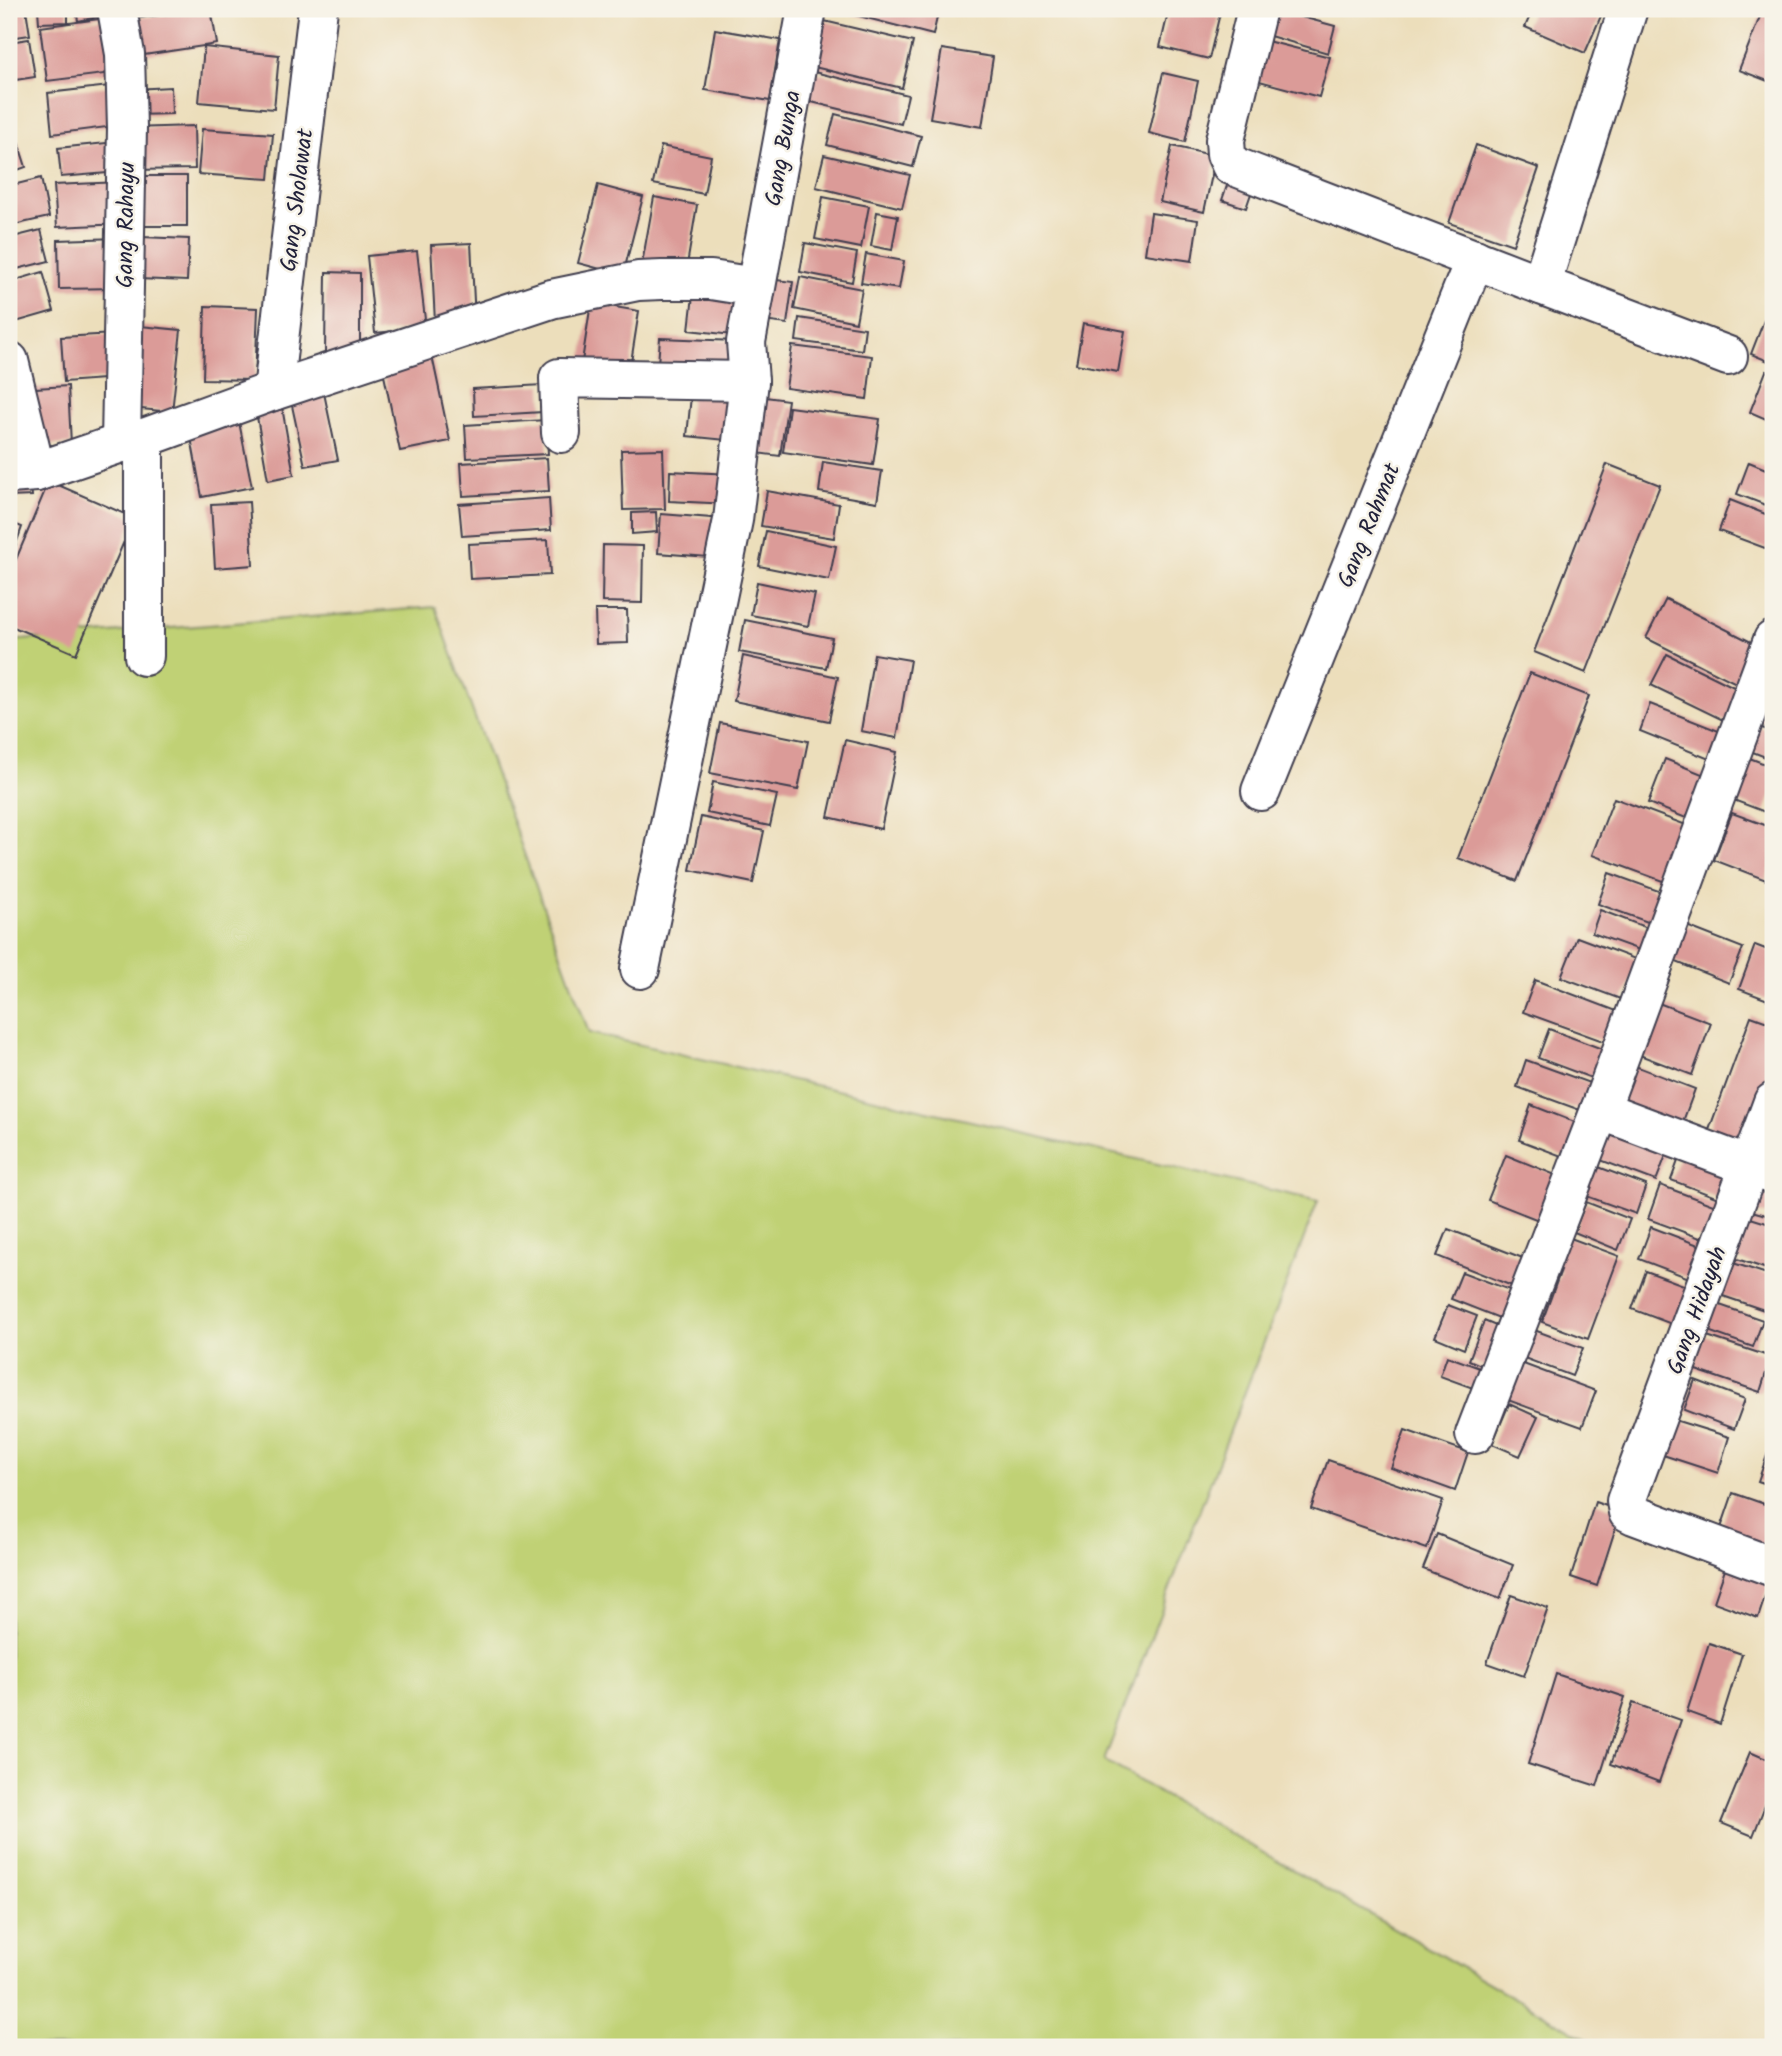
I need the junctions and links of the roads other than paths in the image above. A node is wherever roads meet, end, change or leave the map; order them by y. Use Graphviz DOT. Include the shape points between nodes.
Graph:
graph roads {
  1 [pos="117,9"];
  2 [pos="318,9"];
  3 [pos="807,9"];
  4 [pos="1257,9"];
  5 [pos="1628,9"];
  6 [pos="1475,259"];
  7 [pos="1541,285"];
  8 [pos="755,287"];
  9 [pos="1728,356"];
  10 [pos="9,361"];
  11 [pos="749,380"];
  12 [pos="273,391"];
  13 [pos="561,433"];
  14 [pos="132,440"];
  15 [pos="22,473"];
  16 [pos="1773,640"];
  17 [pos="144,656"];
  18 [pos="1261,791"];
  19 [pos="640,969"];
  20 [pos="1773,1102"];
  21 [pos="1600,1110"];
  22 [pos="1761,1171"];
  23 [pos="1475,1434"];
  24 [pos="1773,1567"];
  1 -- 14 [label="street, Gang Rahayu" via="125,54"];
  2 -- 12 [label="street, Gang Sholawat"];
  3 -- 8 [label="street, Gang Bunga"];
  4 -- 6 [label="street" via="1225,140 1231,165"];
  5 -- 7 [label="street"];
  6 -- 7 [label="street"];
  6 -- 18 [label="street, Gang Rahmat"];
  7 -- 9 [label="street"];
  8 -- 11 [label="street, Gang Bunga" via="746,342"];
  8 -- 12 [label="street" via="711,280 638,281 551,299"];
  10 -- 15 [label="street"];
  11 -- 13 [label="street" via="559,379"];
  11 -- 19 [label="street, Gang Bunga" via="733,520"];
  12 -- 14 [label="street"];
  14 -- 15 [label="street"];
  14 -- 17 [label="street, Gang Rahayu"];
  16 -- 21 [label="street"];
  20 -- 22 [label="street, Gang Hidayah"];
  21 -- 22 [label="street"];
  21 -- 23 [label="street"];
  22 -- 24 [label="street, Gang Hidayah" via="1626,1501 1628,1512 1634,1515"];
}
